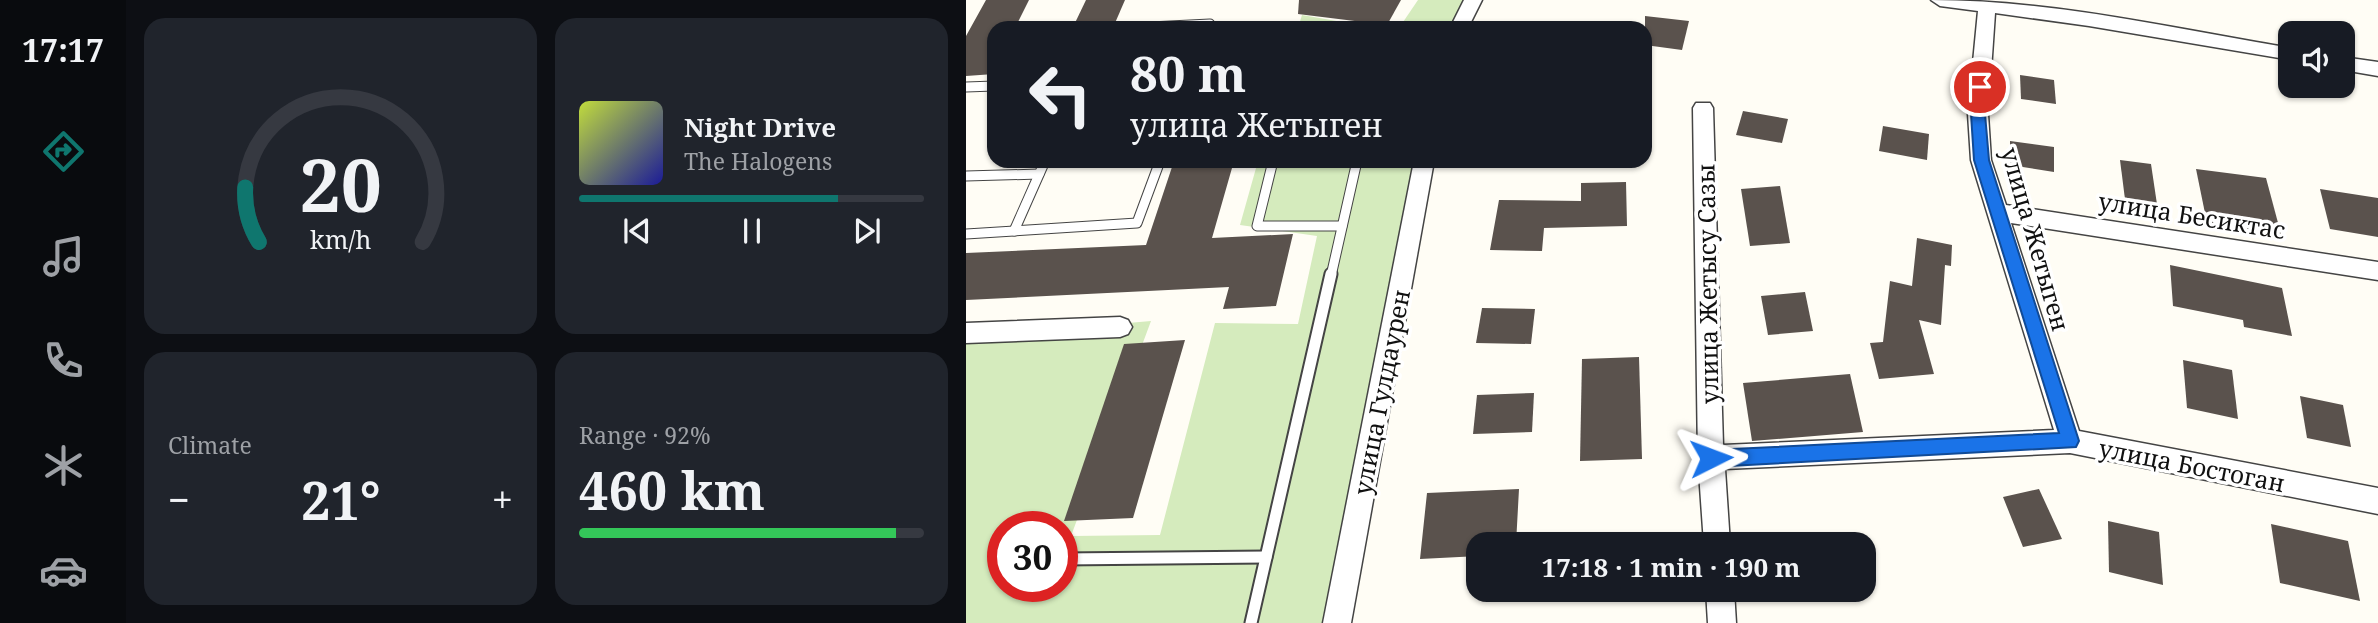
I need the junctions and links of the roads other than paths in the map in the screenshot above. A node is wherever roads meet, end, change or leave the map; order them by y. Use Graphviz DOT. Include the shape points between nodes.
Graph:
graph roads {
  1 [pos="1473,0"];
  2 [pos="1940,0"];
  3 [pos="2091,0"];
  4 [pos="1987,7"];
  5 [pos="2090,20"];
  6 [pos="1462,21"];
  7 [pos="2278,52"];
  8 [pos="2355,65"];
  9 [pos="2378,69"];
  10 [pos="987,86"];
  11 [pos="966,87"];
  12 [pos="1703,108"];
  13 [pos="1042,168"];
  14 [pos="1157,168"];
  15 [pos="1271,168"];
  16 [pos="1355,168"];
  17 [pos="1423,168"];
  18 [pos="1039,174"];
  19 [pos="966,176"];
  20 [pos="1997,212"];
  21 [pos="1342,226"];
  22 [pos="1014,231"];
  23 [pos="966,234"];
  24 [pos="2378,271"];
  25 [pos="1120,327"];
  26 [pos="966,333"];
  27 [pos="2070,441"];
  28 [pos="1711,458"];
  29 [pos="2378,501"];
  30 [pos="1716,532"];
  31 [pos="1266,557"];
  32 [pos="1078,559"];
  33 [pos="1721,602"];
  34 [pos="1251,623"];
  35 [pos="1337,623"];
  36 [pos="1722,623"];
  1 -- 6 [label="street"];
  2 -- 4 [label="street"];
  3 -- 5 [label="street"];
  4 -- 5 [label="street"];
  4 -- 20 [label="street, улица Жетыген" via="1978,114 1982,160"];
  5 -- 7 [label="street"];
  8 -- 9 [label="street"];
  10 -- 11 [label="lane"];
  12 -- 28 [label="street, улица Жетысу Сазы"];
  13 -- 18 [label="lane"];
  14 -- 22 [label="lane" via="1137,223"];
  15 -- 21 [label="lane" via="1257,226"];
  16 -- 21 [label="lane"];
  17 -- 35 [label="street, улица Гулдаурен"];
  18 -- 19 [label="lane"];
  18 -- 22 [label="lane"];
  20 -- 24 [label="street, улица Бесиктас"];
  20 -- 27 [label="street, улица Жетыген"];
  21 -- 31 [label="lane"];
  22 -- 23 [label="lane"];
  25 -- 26 [label="street"];
  27 -- 28 [label="street, улица Бостоган"];
  27 -- 29 [label="street, улица Бостоган"];
  28 -- 30 [label="street, улица Жетысу Сазы"];
  31 -- 32 [label="lane"];
  31 -- 34 [label="lane"];
  33 -- 36 [label="street"];
}
